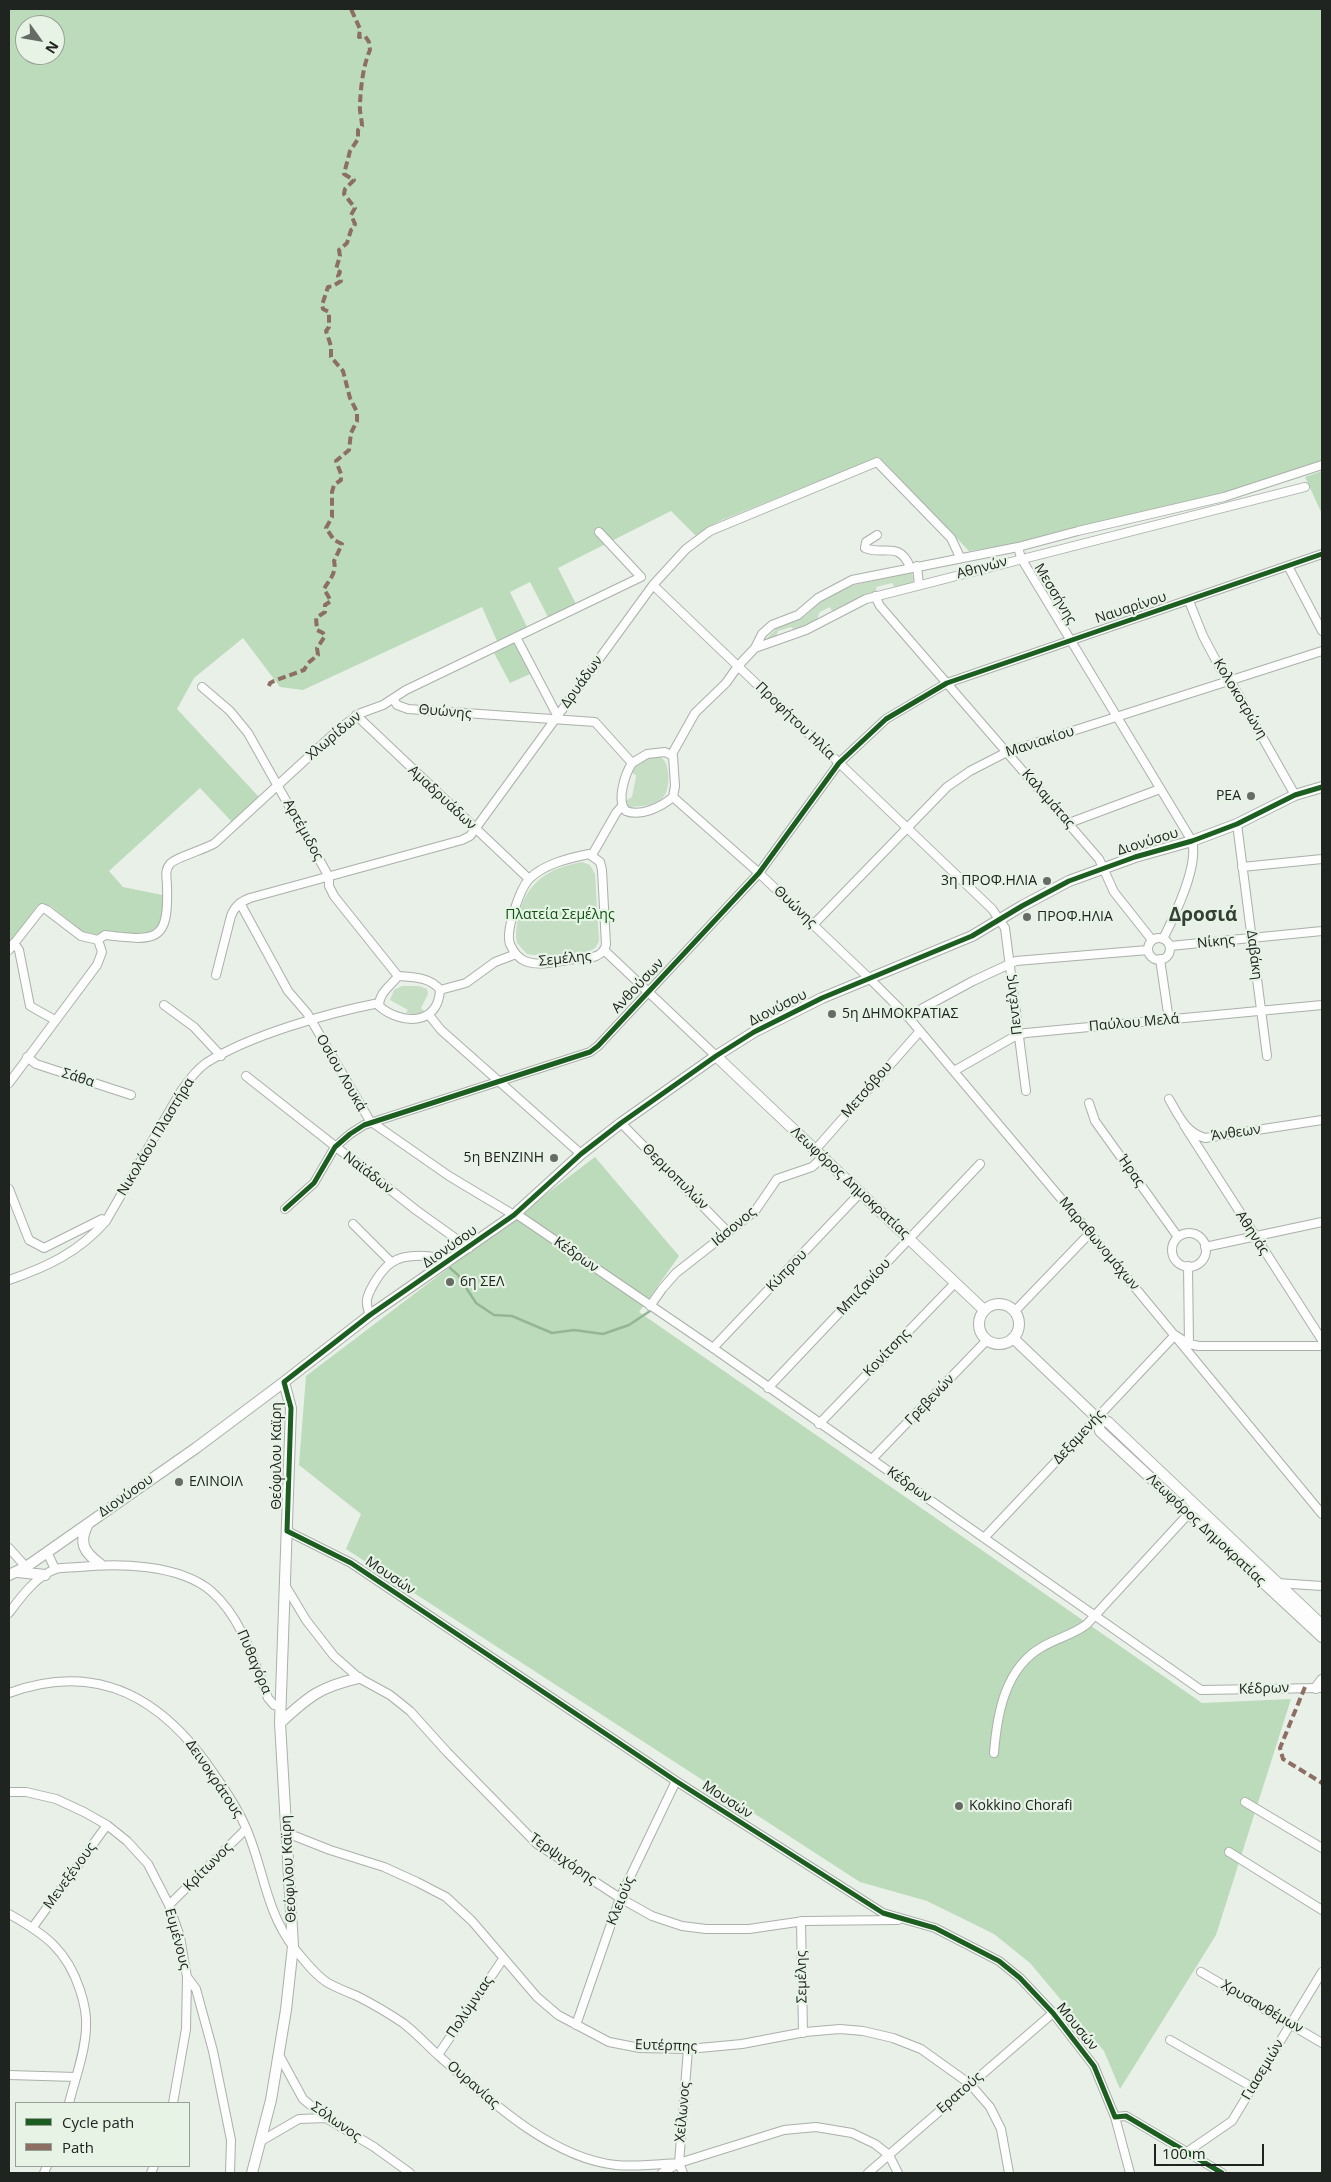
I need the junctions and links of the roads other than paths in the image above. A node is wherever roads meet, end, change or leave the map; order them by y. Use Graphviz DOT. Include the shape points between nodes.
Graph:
graph roads {
  1 [pos="1322,465"];
  2 [pos="1305,487"];
  3 [pos="599,532"];
  4 [pos="877,535"];
  5 [pos="1014,547"];
  6 [pos="1322,554"];
  7 [pos="960,557"];
  8 [pos="1021,558"];
  9 [pos="913,566"];
  10 [pos="1288,566"];
  11 [pos="654,585"];
  12 [pos="920,585"];
  13 [pos="875,596"];
  14 [pos="1189,601"];
  15 [pos="1322,631"];
  16 [pos="516,637"];
  17 [pos="1070,640"];
  18 [pos="754,648"];
  19 [pos="1322,651"];
  20 [pos="738,666"];
  21 [pos="1228,680"];
  22 [pos="947,683"];
  23 [pos="202,687"];
  24 [pos="394,700"];
  25 [pos="356,715"];
  26 [pos="555,718"];
  27 [pos="1116,718"];
  28 [pos="1007,752"];
  29 [pos="672,754"];
  30 [pos="632,763"];
  31 [pos="839,763"];
  32 [pos="278,785"];
  33 [pos="1322,787"];
  34 [pos="1160,789"];
  35 [pos="1295,795"];
  36 [pos="673,797"];
  37 [pos="622,806"];
  38 [pos="1069,823"];
  39 [pos="1237,824"];
  40 [pos="908,827"];
  41 [pos="476,830"];
  42 [pos="1192,841"];
  43 [pos="592,855"];
  44 [pos="1322,859"];
  45 [pos="1242,867"];
  46 [pos="1103,868"];
  47 [pos="758,873"];
  48 [pos="329,877"];
  49 [pos="529,879"];
  50 [pos="240,903"];
  51 [pos="1001,920"];
  52 [pos="813,925"];
  53 [pos="1322,932"];
  54 [pos="1252,938"];
  55 [pos="1164,939"];
  56 [pos="98,940"];
  57 [pos="1152,940"];
  58 [pos="11,946"];
  59 [pos="1170,946"];
  60 [pos="1148,950"];
  61 [pos="605,951"];
  62 [pos="516,954"];
  63 [pos="1160,960"];
  64 [pos="1009,964"];
  65 [pos="216,975"];
  66 [pos="398,976"];
  67 [pos="870,979"];
  68 [pos="440,990"];
  69 [pos="648,991"];
  70 [pos="379,1002"];
  71 [pos="164,1005"];
  72 [pos="1322,1005"];
  73 [pos="1261,1011"];
  74 [pos="428,1015"];
  75 [pos="908,1018"];
  76 [pos="55,1020"];
  77 [pos="1169,1020"];
  78 [pos="311,1021"];
  79 [pos="920,1031"];
  80 [pos="1017,1036"];
  81 [pos="221,1056"];
  82 [pos="716,1056"];
  83 [pos="1267,1056"];
  84 [pos="27,1057"];
  85 [pos="954,1071"];
  86 [pos="246,1076"];
  87 [pos="498,1080"];
  88 [pos="9,1083"];
  89 [pos="1026,1091"];
  90 [pos="132,1095"];
  91 [pos="1169,1099"];
  92 [pos="1089,1103"];
  93 [pos="1322,1120"];
  94 [pos="371,1122"];
  95 [pos="621,1123"];
  96 [pos="1184,1125"];
  97 [pos="335,1147"];
  98 [pos="581,1154"];
  99 [pos="819,1154"];
  100 [pos="980,1164"];
  101 [pos="9,1189"];
  102 [pos="860,1194"];
  103 [pos="285,1209"];
  104 [pos="515,1214"];
  105 [pos="106,1221"];
  106 [pos="1322,1222"];
  107 [pos="353,1224"];
  108 [pos="728,1232"];
  109 [pos="1090,1233"];
  110 [pos="1254,1236"];
  111 [pos="1178,1237"];
  112 [pos="909,1239"];
  113 [pos="1205,1247"];
  114 [pos="469,1248"];
  115 [pos="391,1262"];
  116 [pos="448,1262"];
  117 [pos="1188,1266"];
  118 [pos="9,1280"];
  119 [pos="954,1283"];
  120 [pos="650,1306"];
  121 [pos="984,1310"];
  122 [pos="1015,1311"];
  123 [pos="370,1315"];
  124 [pos="1175,1335"];
  125 [pos="1013,1338"];
  126 [pos="988,1340"];
  127 [pos="1322,1340"];
  128 [pos="1189,1344"];
  129 [pos="1322,1346"];
  130 [pos="713,1348"];
  131 [pos="284,1382"];
  132 [pos="768,1388"];
  133 [pos="1097,1418"];
  134 [pos="819,1424"];
  135 [pos="872,1459"];
  136 [pos="1193,1510"];
  137 [pos="1322,1514"];
  138 [pos="88,1523"];
  139 [pos="287,1530"];
  140 [pos="984,1538"];
  141 [pos="9,1548"];
  142 [pos="47,1552"];
  143 [pos="100,1564"];
  144 [pos="56,1569"];
  145 [pos="17,1571"];
  146 [pos="45,1575"];
  147 [pos="1264,1583"];
  148 [pos="1278,1584"];
  149 [pos="285,1585"];
  150 [pos="1322,1586"];
  151 [pos="9,1612"];
  152 [pos="1093,1616"];
  153 [pos="1322,1625"];
  154 [pos="1322,1637"];
  155 [pos="359,1678"];
  156 [pos="1320,1685"];
  157 [pos="9,1693"];
  158 [pos="280,1707"];
  159 [pos="280,1723"];
  160 [pos="994,1753"];
  161 [pos="676,1781"];
  162 [pos="9,1792"];
  163 [pos="1245,1802"];
  164 [pos="107,1825"];
  165 [pos="246,1828"];
  166 [pos="288,1833"];
  167 [pos="1322,1848"];
  168 [pos="1229,1852"];
  169 [pos="620,1898"];
  170 [pos="169,1906"];
  171 [pos="1322,1910"];
  172 [pos="9,1914"];
  173 [pos="882,1917"];
  174 [pos="801,1921"];
  175 [pos="908,1921"];
  176 [pos="33,1927"];
  177 [pos="293,1946"];
  178 [pos="502,1959"];
  179 [pos="1201,1972"];
  180 [pos="1322,1972"];
  181 [pos="187,1977"];
  182 [pos="1053,2013"];
  183 [pos="1291,2024"];
  184 [pos="576,2025"];
  185 [pos="803,2033"];
  186 [pos="1170,2040"];
  187 [pos="1322,2043"];
  188 [pos="688,2049"];
  189 [pos="279,2055"];
  190 [pos="438,2055"];
  191 [pos="9,2075"];
  192 [pos="76,2077"];
  193 [pos="970,2084"];
  194 [pos="1252,2087"];
  195 [pos="69,2102"];
  196 [pos="173,2102"];
  197 [pos="1114,2117"];
  198 [pos="326,2118"];
  199 [pos="262,2141"];
  200 [pos="1187,2152"];
  201 [pos="889,2155"];
  202 [pos="679,2163"];
  203 [pos="616,2165"];
  204 [pos="230,2173"];
  205 [pos="252,2173"];
  206 [pos="410,2173"];
  207 [pos="622,2173"];
  208 [pos="662,2173"];
  209 [pos="683,2173"];
  210 [pos="868,2173"];
  211 [pos="898,2173"];
  212 [pos="1009,2173"];
  213 [pos="1130,2173"];
  214 [pos="1222,2173"];
  1 -- 5 [label="street, Αθηνών" via="1224,497"];
  2 -- 8 [label="street, Αθηνών"];
  3 -- 16 [label="street, Χλωρίδων" via="641,577"];
  4 -- 9 [label="street" via="866,542 865,548 897,551"];
  5 -- 7 [label="street, Αθηνών"];
  5 -- 8 [label="street, Μεσσήνης"];
  6 -- 10 [label="street, Ναυαρίνου"];
  7 -- 9 [label="street, Αθηνών"];
  7 -- 11 [label="street, Δρυάδων" via="951,538 877,462 710,531 686,549"];
  8 -- 12 [label="street, Αθηνών"];
  8 -- 17 [label="street, Μεσσήνης"];
  9 -- 12 [label="street"];
  9 -- 18 [label="street, Αθηνών" via="846,582 818,598 798,615 769,627"];
  10 -- 14 [label="street, Ναυαρίνου"];
  10 -- 15 [label="street"];
  11 -- 20 [label="street, Προφήτου Ηλία"];
  11 -- 26 [label="street, Δρυάδων"];
  12 -- 13 [label="street, Αθηνών"];
  13 -- 18 [label="street, Αθηνών" via="855,603 806,630"];
  13 -- 22 [label="street, Καλαμάτας" via="880,606"];
  14 -- 17 [label="street, Ναυαρίνου"];
  14 -- 21 [label="street, Κολοκοτρώνη"];
  16 -- 24 [label="street, Χλωρίδων" via="406,690"];
  16 -- 26 [label="street"];
  17 -- 22 [label="street, Ναυαρίνου"];
  17 -- 27 [label="street, Μεσσήνης"];
  18 -- 20 [label="street, Αθηνών"];
  19 -- 21 [label="street, Μανιακίου"];
  20 -- 29 [label="street, Αθηνών" via="726,683 695,713"];
  20 -- 31 [label="street, Προφήτου Ηλία"];
  21 -- 27 [label="street, Μανιακίου"];
  21 -- 35 [label="street, Κολοκοτρώνη"];
  22 -- 28 [label="street, Καλαμάτας"];
  22 -- 31 [label="street, Ανθούσων" via="886,719"];
  23 -- 32 [label="street, Αρτέμιδος" via="230,711 248,733 272,780"];
  24 -- 25 [label="street, Χλωρίδων"];
  24 -- 26 [label="street, Θυώνης" via="397,705 408,709"];
  25 -- 32 [label="street, Χλωρίδων"];
  25 -- 41 [label="street, Αμαδρυάδων"];
  26 -- 30 [label="street, Θυώνης" via="595,722"];
  26 -- 41 [label="street, Δρυάδων"];
  27 -- 28 [label="street, Μανιακίου"];
  27 -- 34 [label="street, Μεσσήνης"];
  28 -- 38 [label="street, Καλαμάτας"];
  28 -- 40 [label="street, Μανιακίου" via="947,787"];
  29 -- 30 [label="street" via="653,753"];
  29 -- 36 [label="street"];
  30 -- 37 [label="street" via="623,786"];
  31 -- 40 [label="street, Προφήτου Ηλία"];
  31 -- 47 [label="street, Ανθούσων"];
  32 -- 48 [label="street, Αρτέμιδος"];
  32 -- 56 [label="street, Χλωρίδων" via="216,843 170,863 166,871 167,902 161,932 143,939 105,935"];
  33 -- 35 [label="street, Διονύσου"];
  34 -- 38 [label="street"];
  34 -- 42 [label="street, Μεσσήνης"];
  35 -- 39 [label="street, Διονύσου"];
  36 -- 37 [label="street" via="661,806 641,812 630,812"];
  36 -- 47 [label="street, Θυώνης"];
  37 -- 43 [label="street"];
  38 -- 46 [label="street, Καλαμάτας"];
  39 -- 42 [label="street, Διονύσου"];
  39 -- 45 [label="street, Δαβάκη"];
  40 -- 51 [label="street, Προφήτου Ηλία"];
  40 -- 52 [label="street, Μανιακίου"];
  41 -- 48 [label="street, Δρυάδων" via="462,840"];
  41 -- 49 [label="street, Αμαδρυάδων"];
  42 -- 46 [label="street, Διονύσου"];
  42 -- 55 [label="street" via="1193,858 1188,877"];
  43 -- 49 [label="street" via="566,859"];
  43 -- 61 [label="street, Σεμέλης" via="600,862 602,870"];
  44 -- 45 [label="street"];
  45 -- 54 [label="street, Δαβάκη"];
  46 -- 51 [label="street, Διονύσου" via="1044,893"];
  46 -- 57 [label="street, Καλαμάτας" via="1114,892"];
  47 -- 52 [label="street, Θυώνης"];
  47 -- 69 [label="street, Ανθούσων"];
  48 -- 50 [label="street, Δρυάδων"];
  48 -- 66 [label="street, Αρτέμιδος" via="334,896"];
  49 -- 62 [label="street" via="519,896 509,935"];
  50 -- 65 [label="street" via="231,916"];
  50 -- 78 [label="street, Οσίου Λουκά" via="288,991 306,1010"];
  51 -- 64 [label="street, Πεντέλης" via="1005,928"];
  51 -- 67 [label="street, Διονύσου" via="972,936"];
  52 -- 67 [label="street, Θυώνης"];
  53 -- 54 [label="street, Νίκης"];
  54 -- 59 [label="street, Νίκης"];
  54 -- 73 [label="street, Δαβάκη"];
  55 -- 57 [label="street"];
  55 -- 59 [label="street"];
  56 -- 58 [label="street" via="81,936 44,908 39,909"];
  56 -- 76 [label="street" via="101,958"];
  57 -- 60 [label="street"];
  58 -- 76 [label="street" via="19,950 30,1006"];
  59 -- 63 [label="street" via="1167,956"];
  60 -- 63 [label="street" via="1151,956"];
  60 -- 64 [label="street"];
  61 -- 62 [label="street, Σεμέλης" via="590,958 535,963"];
  61 -- 69 [label="street"];
  62 -- 68 [label="street" via="495,962 466,983"];
  63 -- 77 [label="street"];
  64 -- 75 [label="street"];
  64 -- 80 [label="street, Πεντέλης"];
  66 -- 68 [label="street" via="425,979"];
  66 -- 70 [label="street"];
  67 -- 75 [label="street, Μαραθωνομάχων"];
  67 -- 82 [label="street, Διονύσου" via="782,1017"];
  68 -- 74 [label="street" via="438,1001"];
  69 -- 82 [label="street"];
  69 -- 87 [label="street, Ανθούσων" via="590,1052"];
  70 -- 74 [label="street" via="382,1008 403,1018 422,1019"];
  70 -- 78 [label="street, Νικολάου Πλαστήρα"];
  71 -- 81 [label="street" via="194,1027"];
  72 -- 73 [label="street, Παύλου Μελά"];
  73 -- 77 [label="street, Παύλου Μελά"];
  73 -- 83 [label="street, Δαβάκη"];
  74 -- 87 [label="street"];
  75 -- 79 [label="street, Μαραθωνομάχων"];
  76 -- 84 [label="street"];
  77 -- 80 [label="street, Παύλου Μελά"];
  78 -- 81 [label="street, Νικολάου Πλαστήρα" via="244,1044"];
  78 -- 94 [label="street, Οσίου Λουκά"];
  79 -- 85 [label="street, Μαραθωνομάχων"];
  79 -- 99 [label="street, Μετσόβου"];
  80 -- 85 [label="street, Παύλου Μελά"];
  80 -- 89 [label="street, Πεντέλης"];
  81 -- 105 [label="street, Νικολάου Πλαστήρα" via="192,1075 180,1091"];
  82 -- 95 [label="street, Διονύσου"];
  82 -- 99 [label="street, Λεωφόρος Δημοκρατίας"];
  84 -- 88 [label="street"];
  84 -- 90 [label="street, Σάθα" via="36,1064"];
  85 -- 109 [label="street, Μαραθωνομάχων"];
  86 -- 97 [label="street, Ναϊάδων"];
  87 -- 94 [label="street, Ανθούσων"];
  87 -- 98 [label="street"];
  91 -- 96 [label="street"];
  92 -- 111 [label="street, Ήρας" via="1096,1121"];
  93 -- 96 [label="street, Άνθεων" via="1211,1138 1194,1134"];
  94 -- 97 [label="street, Ανθούσων"];
  94 -- 104 [label="street, Οσίου Λουκά" via="449,1176"];
  95 -- 98 [label="street, Διονύσου"];
  95 -- 108 [label="street, Θερμοπυλών"];
  96 -- 110 [label="street, Αθηνάς"];
  97 -- 103 [label="street, Ανθούσων" via="314,1183"];
  97 -- 114 [label="street, Ναϊάδων"];
  98 -- 104 [label="street, Διονύσου"];
  99 -- 102 [label="street, Λεωφόρος Δημοκρατίας"];
  99 -- 108 [label="street, Ιάσονος" via="812,1167 777,1179 755,1211"];
  100 -- 112 [label="street, Μπιζανίου"];
  101 -- 105 [label="street" via="29,1240 44,1248 102,1219"];
  102 -- 112 [label="street, Λεωφόρος Δημοκρατίας"];
  102 -- 130 [label="street, Κύπρου"];
  104 -- 114 [label="street, Διονύσου"];
  104 -- 120 [label="street, Κέδρων"];
  105 -- 118 [label="street, Νικολάου Πλαστήρα" via="90,1239 65,1258"];
  106 -- 110 [label="street"];
  107 -- 115 [label="street"];
  108 -- 120 [label="street, Ιάσονος" via="672,1278"];
  109 -- 122 [label="street"];
  109 -- 124 [label="street, Μαραθωνομάχων"];
  110 -- 113 [label="street"];
  110 -- 127 [label="street, Αθηνάς"];
  111 -- 113 [label="street" via="1194,1234 1202,1239"];
  111 -- 117 [label="street" via="1172,1253 1176,1261"];
  112 -- 119 [label="street, Λεωφόρος Δημοκρατίας"];
  112 -- 132 [label="street, Μπιζανίου"];
  113 -- 117 [label="street" via="1201,1261"];
  114 -- 116 [label="street, Διονύσου"];
  115 -- 116 [label="street" via="428,1255 439,1256"];
  115 -- 123 [label="street" via="368,1299"];
  116 -- 123 [label="street, Διονύσου"];
  117 -- 128 [label="street"];
  119 -- 121 [label="street, Λεωφόρος Δημοκρατίας"];
  119 -- 134 [label="street, Κονίτσης"];
  120 -- 130 [label="street, Κέδρων"];
  121 -- 122 [label="street" via="1000,1304"];
  121 -- 126 [label="street" via="980,1316 980,1330"];
  122 -- 125 [label="street" via="1019,1322"];
  123 -- 131 [label="street, Διονύσου"];
  124 -- 128 [label="street"];
  124 -- 133 [label="street, Δεξαμενής"];
  124 -- 137 [label="street, Μαραθωνομάχων"];
  125 -- 126 [label="street" via="1001,1344"];
  125 -- 133 [label="street, Λεωφόρος Δημοκρατίας"];
  126 -- 135 [label="street, Γρεβενών"];
  128 -- 129 [label="street"];
  130 -- 132 [label="street, Κέδρων"];
  131 -- 138 [label="street, Διονύσου"];
  131 -- 139 [label="street, Θεόφιλου Καϊρη" via="291,1408"];
  132 -- 134 [label="street, Κέδρων"];
  133 -- 136 [label="street, Λεωφόρος Δημοκρατίας" via="1108,1422"];
  133 -- 140 [label="street, Δεξαμενής"];
  134 -- 135 [label="street, Κέδρων"];
  135 -- 140 [label="street, Κέδρων"];
  136 -- 147 [label="street, Λεωφόρος Δημοκρατίας"];
  136 -- 148 [label="street, Λεωφόρος Δημοκρατίας"];
  136 -- 152 [label="street"];
  138 -- 142 [label="street, Διονύσου"];
  138 -- 143 [label="street" via="83,1533 84,1546"];
  139 -- 149 [label="street, Θεόφιλου Καϊρη"];
  139 -- 161 [label="street, Μουσών" via="351,1563"];
  140 -- 152 [label="street, Κέδρων"];
  141 -- 145 [label="street"];
  142 -- 144 [label="street"];
  142 -- 145 [label="street, Διονύσου"];
  143 -- 144 [label="street, Πυθαγόρα"];
  143 -- 158 [label="street, Πυθαγόρα" via="127,1564 171,1572 196,1581 211,1591 238,1625 268,1698"];
  144 -- 146 [label="street"];
  145 -- 146 [label="street"];
  146 -- 151 [label="street"];
  147 -- 148 [label="street"];
  147 -- 154 [label="street, Λεωφόρος Δημοκρατίας"];
  148 -- 150 [label="street"];
  148 -- 153 [label="street, Λεωφόρος Δημοκρατίας"];
  149 -- 155 [label="street, Τερψιχόρης" via="306,1620 334,1656"];
  149 -- 158 [label="street, Θεόφιλου Καϊρη"];
  152 -- 156 [label="street, Κέδρων" via="1201,1690"];
  152 -- 160 [label="street" via="1079,1631 1029,1654 1013,1674 997,1721"];
  155 -- 159 [label="street" via="332,1684 319,1691"];
  155 -- 169 [label="street, Τερψιχόρης" via="390,1695 410,1711 537,1844"];
  157 -- 165 [label="street, Δεινοκράτους" via="47,1683 69,1682 120,1690 143,1700 180,1730 198,1750"];
  158 -- 159 [label="street, Θεόφιλου Καϊρη"];
  159 -- 166 [label="street, Θεόφιλου Καϊρη"];
  161 -- 169 [label="street, Κλειούς"];
  161 -- 173 [label="street, Μουσών"];
  162 -- 164 [label="street, Ευμένους" via="56,1798"];
  163 -- 167 [label="street"];
  164 -- 170 [label="street, Ευμένους" via="148,1864"];
  164 -- 176 [label="street, Μενεξένους"];
  165 -- 170 [label="street, Κρίτωνος"];
  165 -- 177 [label="street, Δεινοκράτους" via="275,1917"];
  166 -- 177 [label="street, Θεόφιλου Καϊρη"];
  166 -- 178 [label="street, Ευτέρπης" via="384,1867 446,1897 472,1921"];
  168 -- 171 [label="street"];
  169 -- 174 [label="street, Τερψιχόρης" via="652,1916 682,1926 749,1929"];
  169 -- 184 [label="street, Κλειούς"];
  170 -- 181 [label="street, Ευμένους" via="180,1937"];
  172 -- 176 [label="street"];
  173 -- 174 [label="street, Τερψιχόρης"];
  173 -- 175 [label="street, Τερψιχόρης"];
  174 -- 185 [label="street, Σεμέλης"];
  175 -- 182 [label="street, Μουσών" via="935,1928 998,1961 1020,1978"];
  176 -- 192 [label="street" via="64,1955 75,1972 85,2005 86,2029"];
  177 -- 189 [label="street, Θεόφιλου Καϊρη"];
  177 -- 190 [label="street, Ουρανίας" via="328,1983 382,2009 407,2026"];
  178 -- 184 [label="street, Ευτέρπης" via="558,2016"];
  178 -- 190 [label="street, Πολύμνιας"];
  179 -- 183 [label="street, Χρυσανθέμων"];
  180 -- 183 [label="street, Γιασεμιών"];
  181 -- 196 [label="street" via="186,2030"];
  181 -- 204 [label="street, Ευμένους" via="196,1989 213,2051 231,2140"];
  182 -- 193 [label="street, Ερατούς"];
  182 -- 197 [label="street, Μουσών" via="1094,2066"];
  183 -- 187 [label="street, Χρυσανθέμων"];
  183 -- 194 [label="street, Γιασεμιών"];
  184 -- 188 [label="street, Ευτέρπης" via="610,2042 640,2048"];
  185 -- 188 [label="street, Ευτέρπης"];
  185 -- 193 [label="street, Ευτέρπης" via="840,2029 893,2038 921,2049"];
  186 -- 194 [label="street"];
  188 -- 202 [label="street, Χείλωνος"];
  189 -- 198 [label="street, Σόλωνος" via="303,2099"];
  189 -- 199 [label="street, Θεόφιλου Καϊρη"];
  190 -- 203 [label="street, Ουρανίας" via="504,2111 553,2144"];
  191 -- 192 [label="street"];
  192 -- 195 [label="street"];
  193 -- 201 [label="street, Ερατούς"];
  193 -- 212 [label="street, Ευτέρπης" via="990,2107 1001,2129"];
  194 -- 200 [label="street, Γιασεμιών" via="1232,2121"];
  197 -- 200 [label="street" via="1126,2116"];
  197 -- 213 [label="street, Μουσών"];
  198 -- 199 [label="street" via="299,2119"];
  198 -- 206 [label="street, Σόλωνος"];
  199 -- 205 [label="street, Θεόφιλου Καϊρη"];
  200 -- 214 [label="street"];
  201 -- 202 [label="street" via="852,2133 816,2127 784,2130"];
  201 -- 210 [label="street, Ερατούς"];
  201 -- 211 [label="street"];
  202 -- 203 [label="street, Ουρανίας"];
  202 -- 208 [label="street"];
  202 -- 209 [label="street, Χείλωνος"];
  203 -- 207 [label="street"];
}
